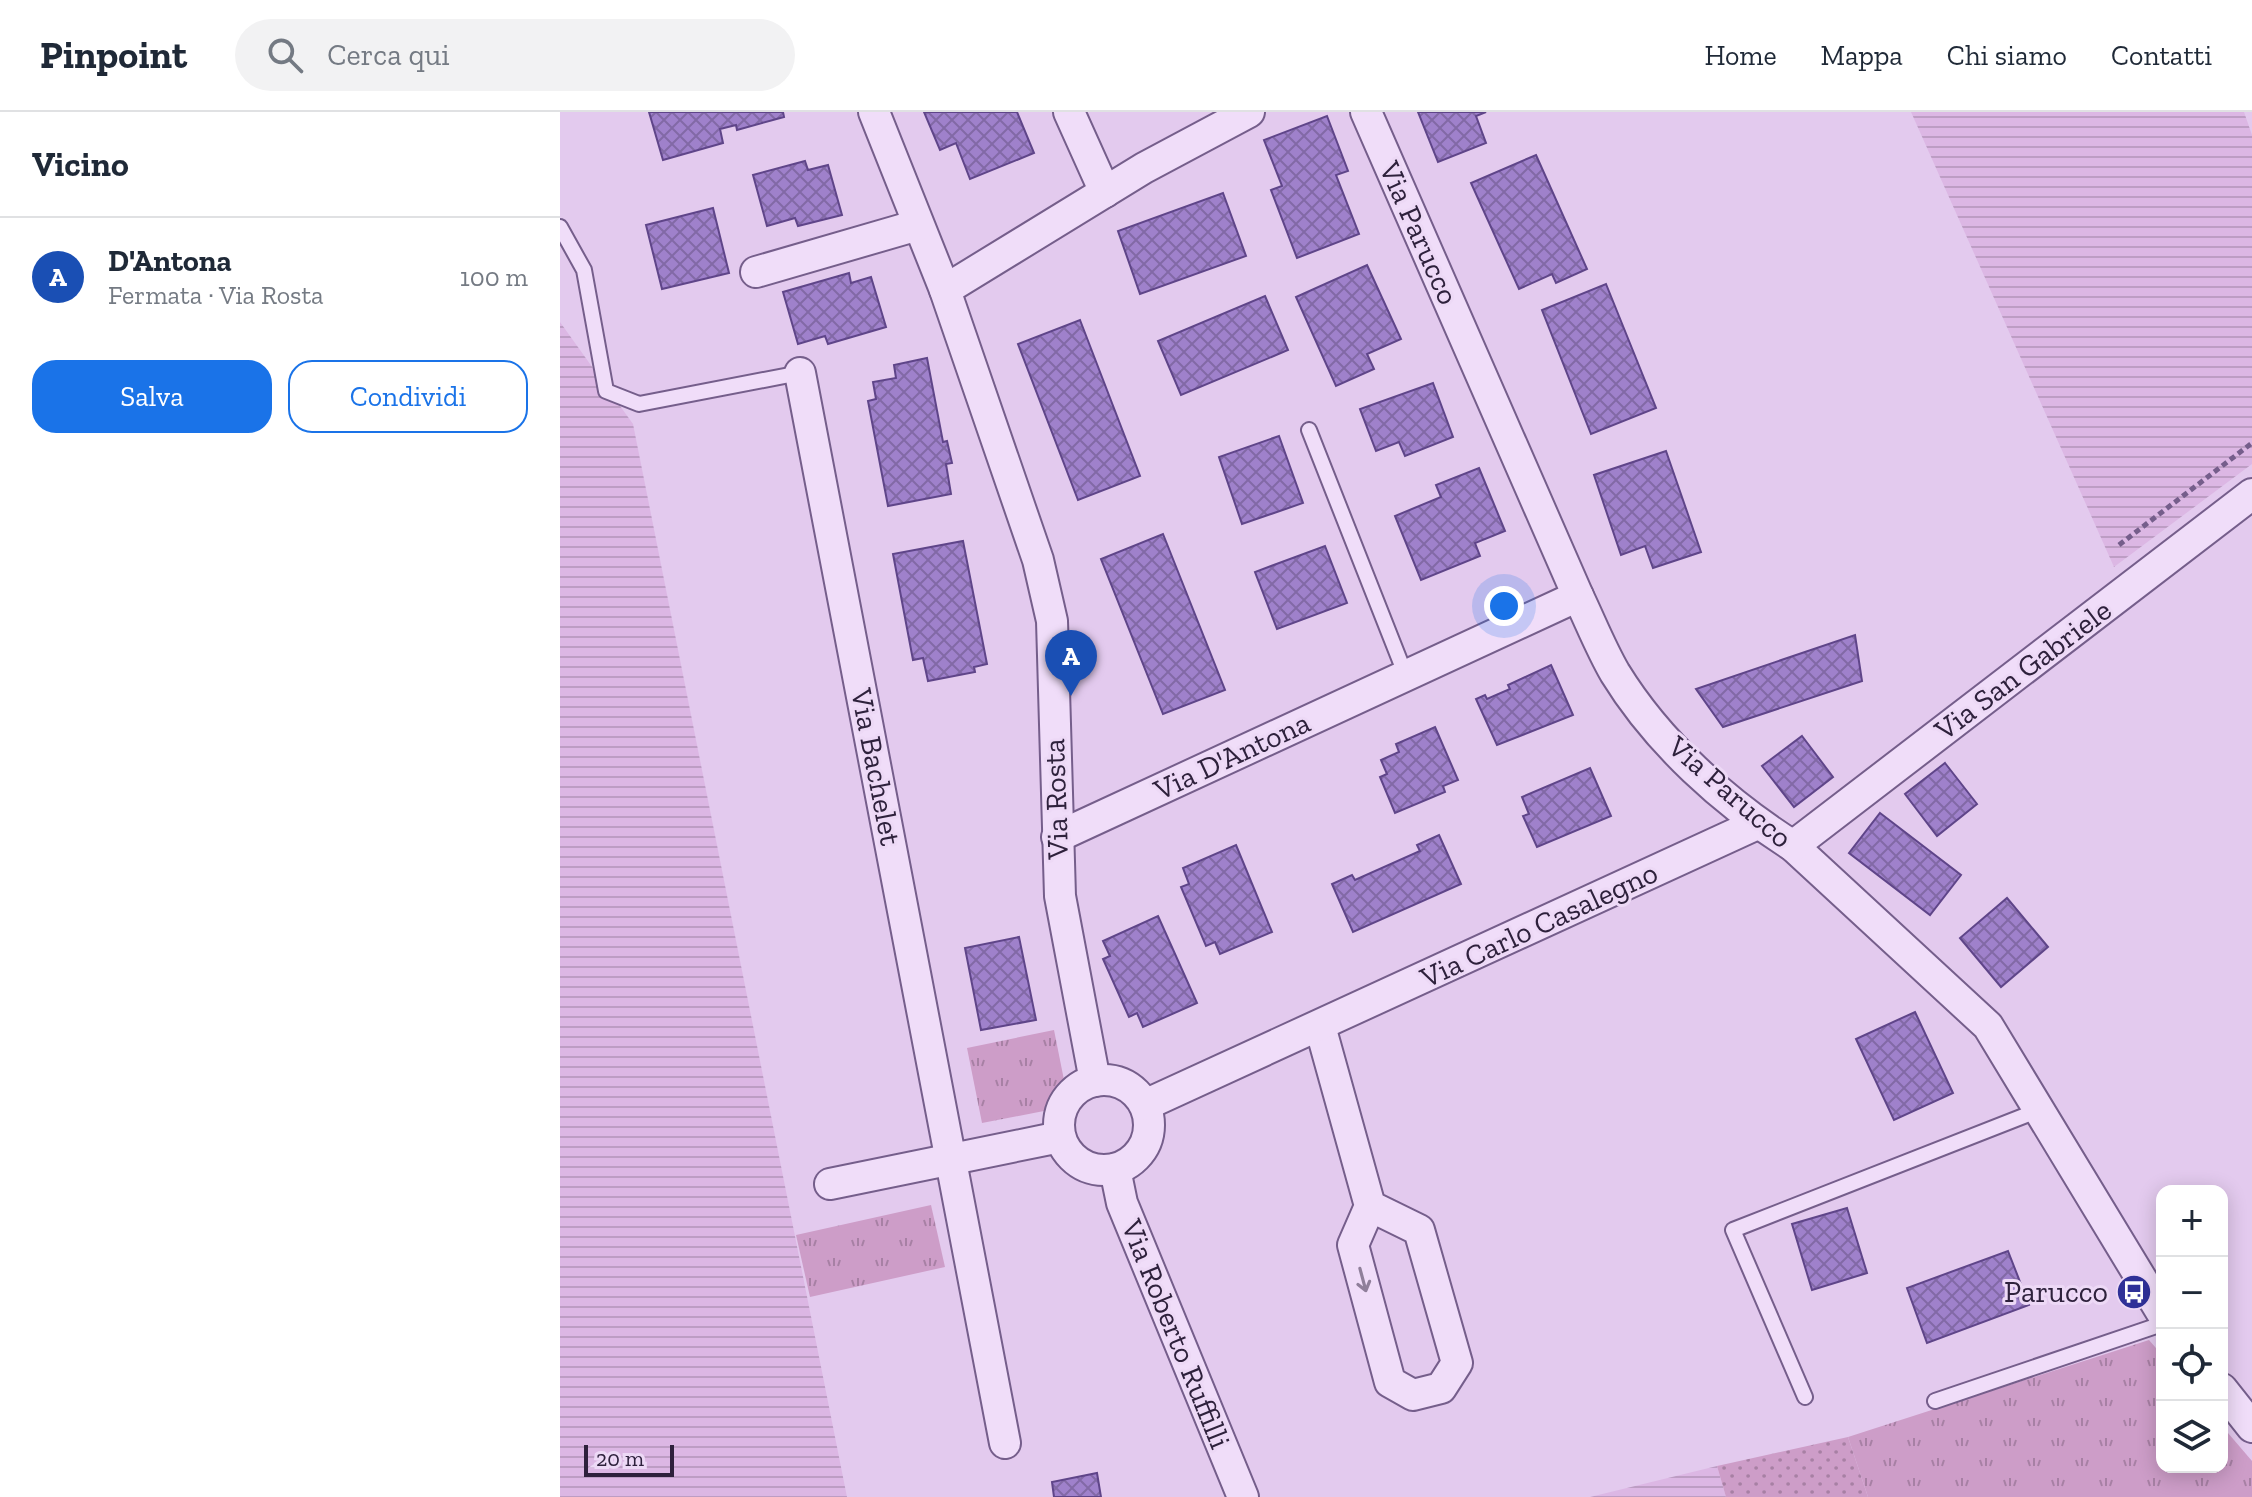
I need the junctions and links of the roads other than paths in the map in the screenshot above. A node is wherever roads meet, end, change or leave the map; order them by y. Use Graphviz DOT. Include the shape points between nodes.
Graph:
graph roads {
  1 [pos="874,112"];
  2 [pos="1069,112"];
  3 [pos="1249,112"];
  4 [pos="1366,112"];
  5 [pos="1105,192"];
  6 [pos="918,225"];
  7 [pos="560,227"];
  8 [pos="756,272"];
  9 [pos="945,290"];
  10 [pos="800,373"];
  11 [pos="1309,430"];
  12 [pos="2252,494"];
  13 [pos="1578,596"];
  14 [pos="1406,676"];
  15 [pos="1757,824"];
  16 [pos="1057,837"];
  17 [pos="1793,846"];
  18 [pos="1320,1026"];
  19 [pos="1095,1081"];
  20 [pos="1145,1105"];
  21 [pos="2039,1110"];
  22 [pos="1060,1137"];
  23 [pos="952,1161"];
  24 [pos="1115,1169"];
  25 [pos="830,1184"];
  26 [pos="1370,1206"];
  27 [pos="2156,1303"];
  28 [pos="2156,1326"];
  29 [pos="1805,1397"];
  30 [pos="2228,1397"];
  31 [pos="1935,1401"];
  32 [pos="2252,1427"];
  33 [pos="1005,1443"];
  34 [pos="1243,1497"];
  1 -- 6 [label="street, Via Rosta"];
  2 -- 5 [label="street"];
  3 -- 5 [label="street"];
  4 -- 13 [label="street, Via Parucco"];
  5 -- 9 [label="street"];
  6 -- 8 [label="street"];
  6 -- 9 [label="street, Via Rosta"];
  7 -- 10 [label="lane" via="584,270 606,391 639,404"];
  9 -- 16 [label="street, Via Rosta" via="1038,560 1052,621"];
  10 -- 23 [label="street, Via Bachelet"];
  11 -- 14 [label="lane"];
  12 -- 17 [label="street, Via San Gabriele"];
  13 -- 14 [label="street, Via D'Antona"];
  13 -- 15 [label="street, Via Parucco" via="1615,673 1674,749"];
  14 -- 16 [label="street, Via D'Antona"];
  15 -- 17 [label="street, Via Parucco"];
  15 -- 18 [label="street, Via Carlo Casalegno"];
  16 -- 19 [label="street, Via Rosta" via="1060,896"];
  17 -- 21 [label="street, Via Parucco" via="1988,1026"];
  18 -- 20 [label="street, Via Carlo Casalegno"];
  18 -- 26 [label="street"];
  19 -- 20 [label="street" via="1119,1082"];
  19 -- 22 [label="street" via="1065,1101"];
  20 -- 24 [label="street" via="1145,1144 1138,1156"];
  21 -- 27 [label="street, Via Parucco"];
  21 -- 29 [label="lane" via="1733,1230"];
  22 -- 23 [label="street"];
  22 -- 24 [label="street" via="1065,1150 1087,1168"];
  23 -- 25 [label="street"];
  23 -- 33 [label="street, Via Bachelet"];
  24 -- 34 [label="street, Via Roberto Ruffilli" via="1122,1203"];
  26 -- 26 [label="street, one-way" via="1353,1245 1390,1382 1413,1395 1441,1388 1457,1363 1419,1230"];
  28 -- 31 [label="lane"];
  30 -- 32 [label="street"];
}
